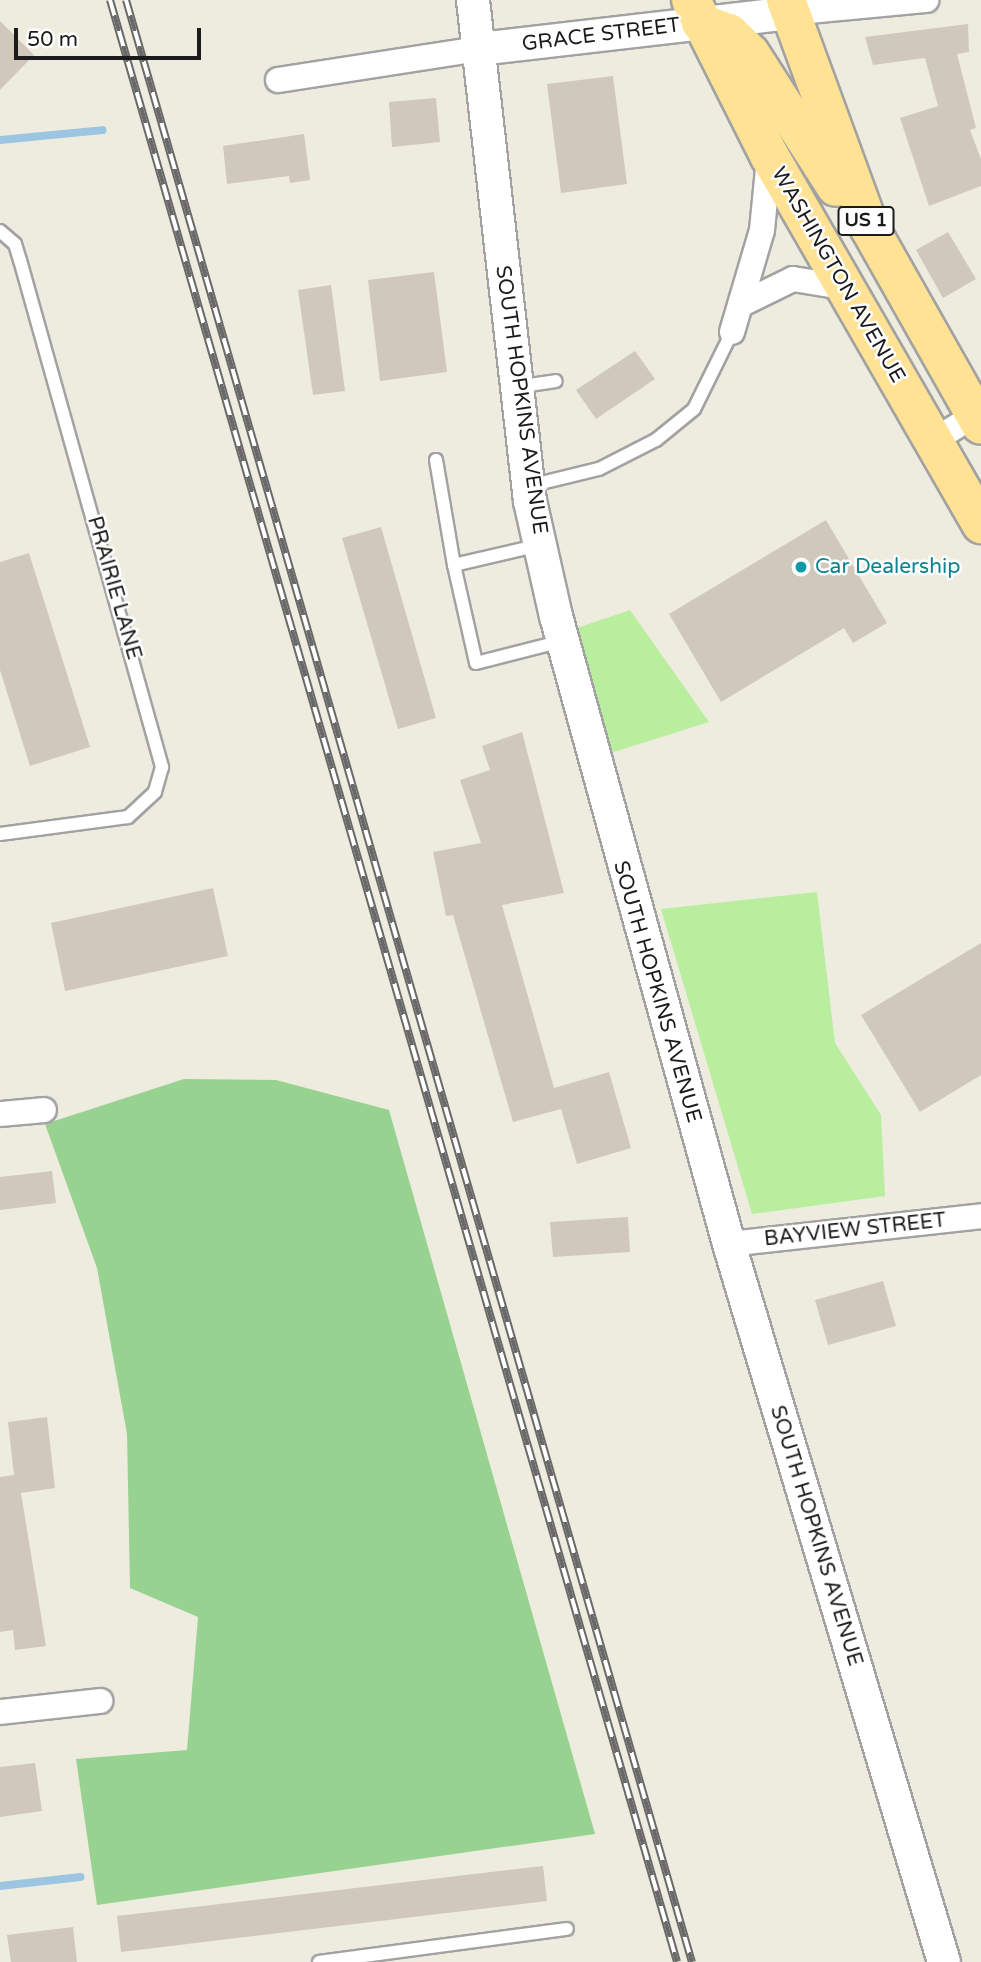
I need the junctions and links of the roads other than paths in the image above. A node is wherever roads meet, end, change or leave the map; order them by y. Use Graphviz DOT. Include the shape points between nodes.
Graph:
graph roads {
  1 [pos="473,0"];
  2 [pos="926,0"];
  3 [pos="788,6"];
  4 [pos="696,11"];
  5 [pos="479,49"];
  6 [pos="278,80"];
  7 [pos="769,155"];
  8 [pos="869,227"];
  9 [pos="0,231"];
  10 [pos="843,287"];
  11 [pos="740,305"];
  12 [pos="732,332"];
  13 [pos="556,381"];
  14 [pos="516,387"];
  15 [pos="978,420"];
  16 [pos="933,441"];
  17 [pos="436,460"];
  18 [pos="528,486"];
  19 [pos="981,524"];
  20 [pos="540,545"];
  21 [pos="454,565"];
  22 [pos="562,641"];
  23 [pos="0,834"];
  24 [pos="44,1110"];
  25 [pos="0,1114"];
  26 [pos="981,1216"];
  27 [pos="729,1244"];
  28 [pos="100,1701"];
  29 [pos="0,1712"];
  30 [pos="567,1929"];
  31 [pos="319,1962"];
  32 [pos="944,1962"];
  1 -- 5 [label="street, SOUTH HOPKINS AVENUE"];
  2 -- 3 [label="street, GRACE STREET"];
  3 -- 4 [label="street, GRACE STREET"];
  3 -- 8 [label="main road, US 1"];
  4 -- 5 [label="street, GRACE STREET"];
  4 -- 7 [label="main road, WASHINGTON AVENUE / US 1"];
  4 -- 8 [label="main road" via="750,53 813,159"];
  5 -- 6 [label="street, GRACE STREET"];
  5 -- 14 [label="street, SOUTH HOPKINS AVENUE"];
  7 -- 10 [label="main road, WASHINGTON AVENUE / US 1"];
  7 -- 11 [label="street" via="768,201"];
  8 -- 15 [label="main road, US 1"];
  9 -- 23 [label="lane, PRAIRIE LANE" via="15,244 20,260 162,767 155,792 128,817"];
  10 -- 11 [label="street" via="793,279"];
  10 -- 16 [label="main road, WASHINGTON AVENUE / US 1"];
  11 -- 12 [label="street"];
  12 -- 18 [label="lane" via="694,409 656,440 599,469"];
  13 -- 14 [label="lane"];
  14 -- 18 [label="street, SOUTH HOPKINS AVENUE"];
  15 -- 16 [label="street"];
  16 -- 19 [label="main road, WASHINGTON AVENUE / US 1"];
  17 -- 21 [label="lane"];
  18 -- 20 [label="street, SOUTH HOPKINS AVENUE"];
  20 -- 21 [label="lane"];
  20 -- 22 [label="street, SOUTH HOPKINS AVENUE"];
  21 -- 22 [label="lane" via="476,663"];
  22 -- 27 [label="street, SOUTH HOPKINS AVENUE"];
  24 -- 25 [label="street"];
  26 -- 27 [label="street, BAYVIEW STREET"];
  27 -- 32 [label="street, SOUTH HOPKINS AVENUE"];
  28 -- 29 [label="street"];
  30 -- 31 [label="lane"];
}
